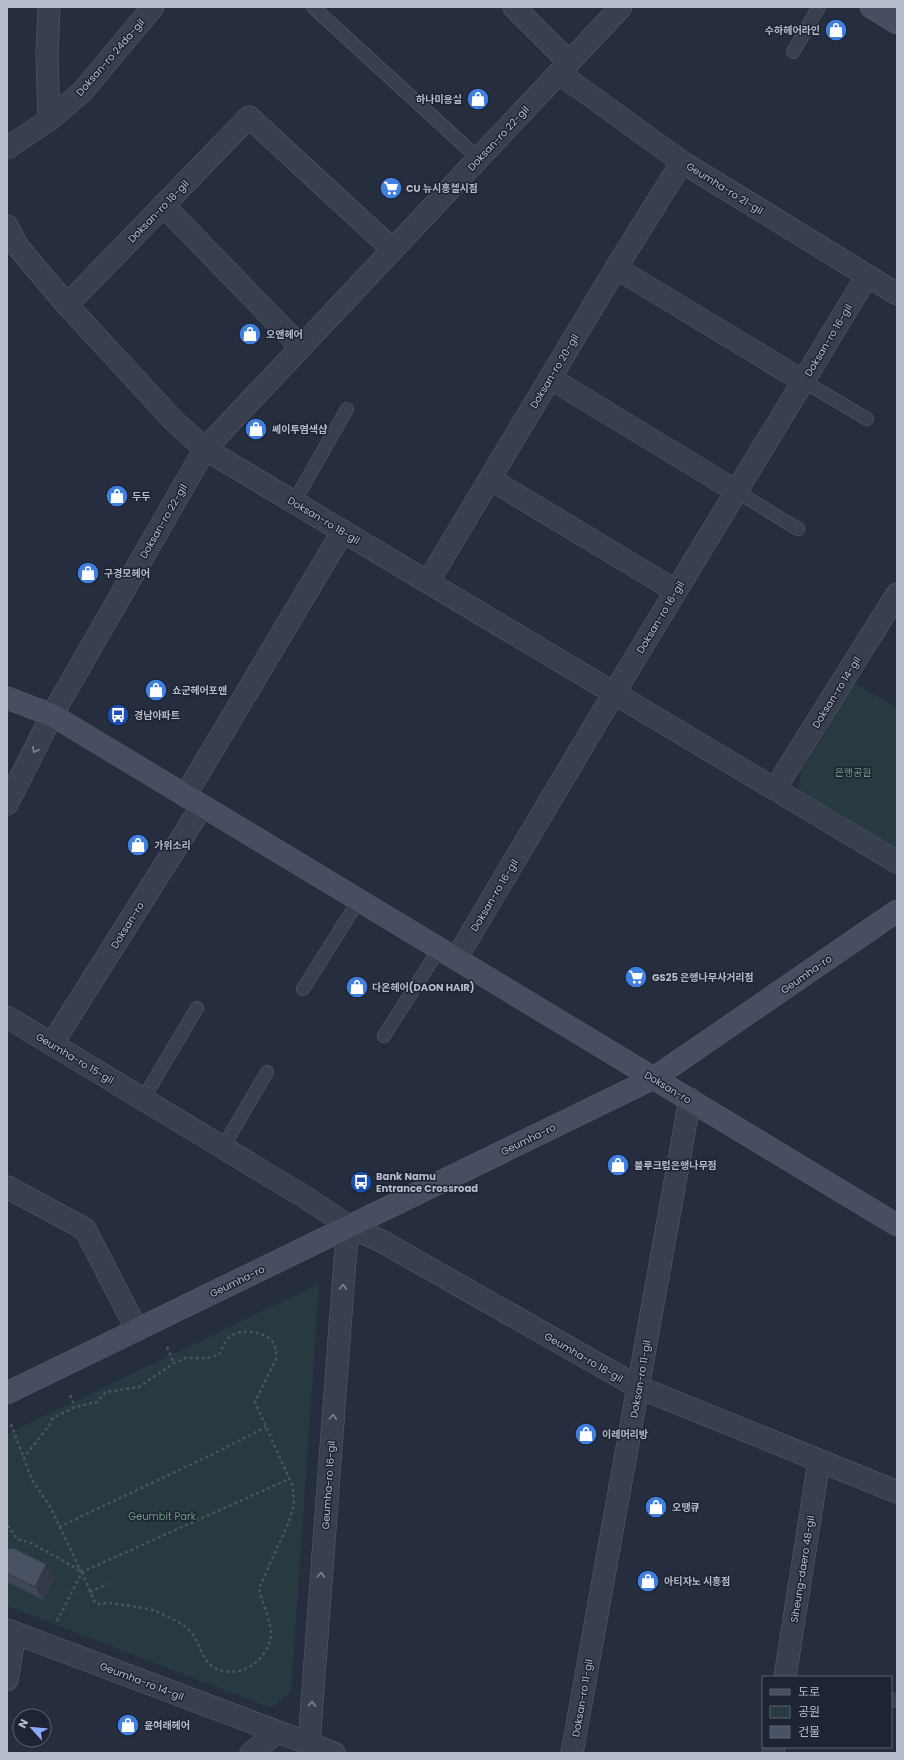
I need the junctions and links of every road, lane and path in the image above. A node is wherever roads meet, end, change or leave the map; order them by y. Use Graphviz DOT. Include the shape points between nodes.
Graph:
graph roads {
  1 [pos="49,7"];
  2 [pos="153,7"];
  3 [pos="313,7"];
  4 [pos="514,7"];
  5 [pos="621,7"];
  6 [pos="819,7"];
  7 [pos="871,7"];
  8 [pos="897,23"];
  9 [pos="793,52"];
  10 [pos="564,68"];
  11 [pos="49,120"];
  12 [pos="7,148"];
  13 [pos="479,159"];
  14 [pos="682,162"];
  15 [pos="163,205"];
  16 [pos="7,226"];
  17 [pos="392,250"];
  18 [pos="616,268"];
  19 [pos="867,276"];
  20 [pos="897,294"];
  21 [pos="67,305"];
  22 [pos="301,347"];
  23 [pos="550,378"];
  24 [pos="803,381"];
  25 [pos="347,409"];
  26 [pos="867,419"];
  27 [pos="204,449"];
  28 [pos="490,479"];
  29 [pos="736,491"];
  30 [pos="294,502"];
  31 [pos="798,529"];
  32 [pos="343,531"];
  33 [pos="428,582"];
  34 [pos="676,591"];
  35 [pos="897,594"];
  36 [pos="614,693"];
  37 [pos="7,698"];
  38 [pos="52,716"];
  39 [pos="775,789"];
  40 [pos="194,801"];
  41 [pos="7,804"];
  42 [pos="897,862"];
  43 [pos="359,900"];
  44 [pos="897,911"];
  45 [pos="448,954"];
  46 [pos="303,989"];
  47 [pos="197,1008"];
  48 [pos="7,1017"];
  49 [pos="384,1036"];
  50 [pos="52,1044"];
  51 [pos="267,1072"];
  52 [pos="654,1078"];
  53 [pos="144,1099"];
  54 [pos="690,1099"];
  55 [pos="223,1147"];
  56 [pos="7,1187"];
  57 [pos="897,1225"];
  58 [pos="349,1226"];
  59 [pos="137,1330"];
  60 [pos="167,1347"];
  61 [pos="174,1363"];
  62 [pos="9,1388"];
  63 [pos="638,1388"];
  64 [pos="70,1395"];
  65 [pos="75,1407"];
  66 [pos="11,1424"];
  67 [pos="266,1427"];
  68 [pos="24,1457"];
  69 [pos="820,1461"];
  70 [pos="289,1478"];
  71 [pos="897,1492"];
  72 [pos="7,1519"];
  73 [pos="59,1528"];
  74 [pos="82,1572"];
  75 [pos="107,1584"];
  76 [pos="90,1592"];
  77 [pos="54,1626"];
  78 [pos="11,1631"];
  79 [pos="785,1676"];
  80 [pos="7,1680"];
  81 [pos="278,1732"];
  82 [pos="309,1743"];
  83 [pos="331,1752"];
  84 [pos="251,1753"];
  85 [pos="572,1753"];
  1 -- 11 [label="street"];
  2 -- 11 [label="street, Doksan-ro 24da-gil" via="82,92"];
  3 -- 13 [label="lane"];
  4 -- 10 [label="street"];
  5 -- 10 [label="street, Doksan-ro 22-gil"];
  6 -- 9 [label="lane"];
  7 -- 8 [label="main road"];
  10 -- 13 [label="street, Doksan-ro 22-gil"];
  10 -- 14 [label="street, Geumha-ro 21-gil"];
  11 -- 12 [label="street, Doksan-ro 24da-gil"];
  13 -- 17 [label="street, Doksan-ro 22-gil"];
  14 -- 18 [label="street, Doksan-ro 20-gil"];
  14 -- 19 [label="street, Geumha-ro 21-gil"];
  15 -- 17 [label="street, Doksan-ro 18-gil" via="249,117"];
  15 -- 21 [label="street, Doksan-ro 18-gil"];
  15 -- 22 [label="street"];
  16 -- 21 [label="street, Doksan-ro 18-gil" via="18,247"];
  17 -- 22 [label="street, Doksan-ro 22-gil"];
  18 -- 23 [label="street, Doksan-ro 20-gil"];
  18 -- 24 [label="street"];
  19 -- 20 [label="street, Geumha-ro 21-gil"];
  19 -- 24 [label="street, Doksan-ro 16-gil"];
  21 -- 27 [label="street, Doksan-ro 18-gil" via="172,420"];
  22 -- 27 [label="street, Doksan-ro 22-gil"];
  23 -- 28 [label="street, Doksan-ro 20-gil"];
  23 -- 29 [label="street"];
  24 -- 26 [label="lane"];
  24 -- 29 [label="street, Doksan-ro 16-gil"];
  25 -- 30 [label="lane"];
  27 -- 30 [label="street, Doksan-ro 18-gil"];
  27 -- 38 [label="street, Doksan-ro 22-gil"];
  28 -- 33 [label="street, Doksan-ro 20-gil"];
  28 -- 34 [label="street"];
  29 -- 31 [label="lane"];
  29 -- 34 [label="street, Doksan-ro 16-gil"];
  30 -- 32 [label="street, Doksan-ro 18-gil"];
  32 -- 33 [label="street, Doksan-ro 18-gil"];
  32 -- 40 [label="street"];
  33 -- 36 [label="street, Doksan-ro 18-gil"];
  34 -- 36 [label="street, Doksan-ro 16-gil"];
  35 -- 39 [label="street, Doksan-ro 14-gil"];
  36 -- 39 [label="street"];
  36 -- 45 [label="street, Doksan-ro 16-gil"];
  37 -- 38 [label="main road, Doksan-ro"];
  38 -- 40 [label="main road, Doksan-ro"];
  38 -- 41 [label="street, Doksan-ro 22-gil, one-way"];
  39 -- 42 [label="street"];
  40 -- 43 [label="main road, Doksan-ro"];
  40 -- 50 [label="street, Doksan-ro"];
  43 -- 45 [label="main road, Doksan-ro"];
  43 -- 46 [label="lane"];
  44 -- 52 [label="main road, Geumha-ro"];
  45 -- 49 [label="lane"];
  45 -- 52 [label="main road, Doksan-ro"];
  47 -- 53 [label="lane"];
  48 -- 50 [label="street, Geumha-ro 15-gil"];
  50 -- 53 [label="street, Geumha-ro 15-gil"];
  51 -- 55 [label="lane"];
  52 -- 54 [label="main road, Doksan-ro"];
  52 -- 58 [label="main road, Geumha-ro"];
  53 -- 55 [label="street, Geumha-ro 15-gil"];
  54 -- 57 [label="main road, Doksan-ro"];
  54 -- 63 [label="street, Doksan-ro 11-gil"];
  55 -- 58 [label="street, Geumha-ro 15-gil"];
  56 -- 59 [label="street" via="85,1229"];
  58 -- 59 [label="main road, Geumha-ro"];
  58 -- 63 [label="street, Geumha-ro 18-gil" via="383,1242"];
  82 -- 58 [label="street, Geumha-ro 16-gil, one-way"];
  59 -- 62 [label="main road, Geumha-ro"];
  60 -- 61 [label="path"];
  61 -- 65 [label="path" via="139,1387 106,1392 97,1402"];
  61 -- 67 [label="path" via="186,1358 219,1355 230,1336 240,1332 266,1336 272,1341 276,1359 255,1402"];
  63 -- 69 [label="street, Geumha-ro 18-gil"];
  63 -- 85 [label="street, Doksan-ro 11-gil"];
  64 -- 65 [label="path"];
  65 -- 68 [label="path" via="53,1418"];
  66 -- 68 [label="path"];
  67 -- 70 [label="path"];
  67 -- 73 [label="path"];
  68 -- 73 [label="path" via="32,1480 51,1508"];
  69 -- 71 [label="street, Geumha-ro 18-gil"];
  69 -- 79 [label="street, Siheung-daero 48-gil"];
  70 -- 74 [label="path"];
  70 -- 76 [label="path" via="293,1487 294,1505 259,1588 272,1631 269,1645 260,1660 247,1669 236,1672 213,1667 206,1660 193,1635 183,1626 153,1610 95,1603"];
  72 -- 74 [label="path" via="17,1539 31,1543"];
  73 -- 74 [label="path"];
  74 -- 76 [label="path"];
  74 -- 77 [label="path"];
  75 -- 76 [label="path"];
  78 -- 80 [label="street"];
  78 -- 81 [label="street, Geumha-ro 14-gil"];
  81 -- 82 [label="street, Geumha-ro 14-gil"];
  81 -- 84 [label="street"];
  82 -- 83 [label="street, Geumha-ro 14-gil"];
}
